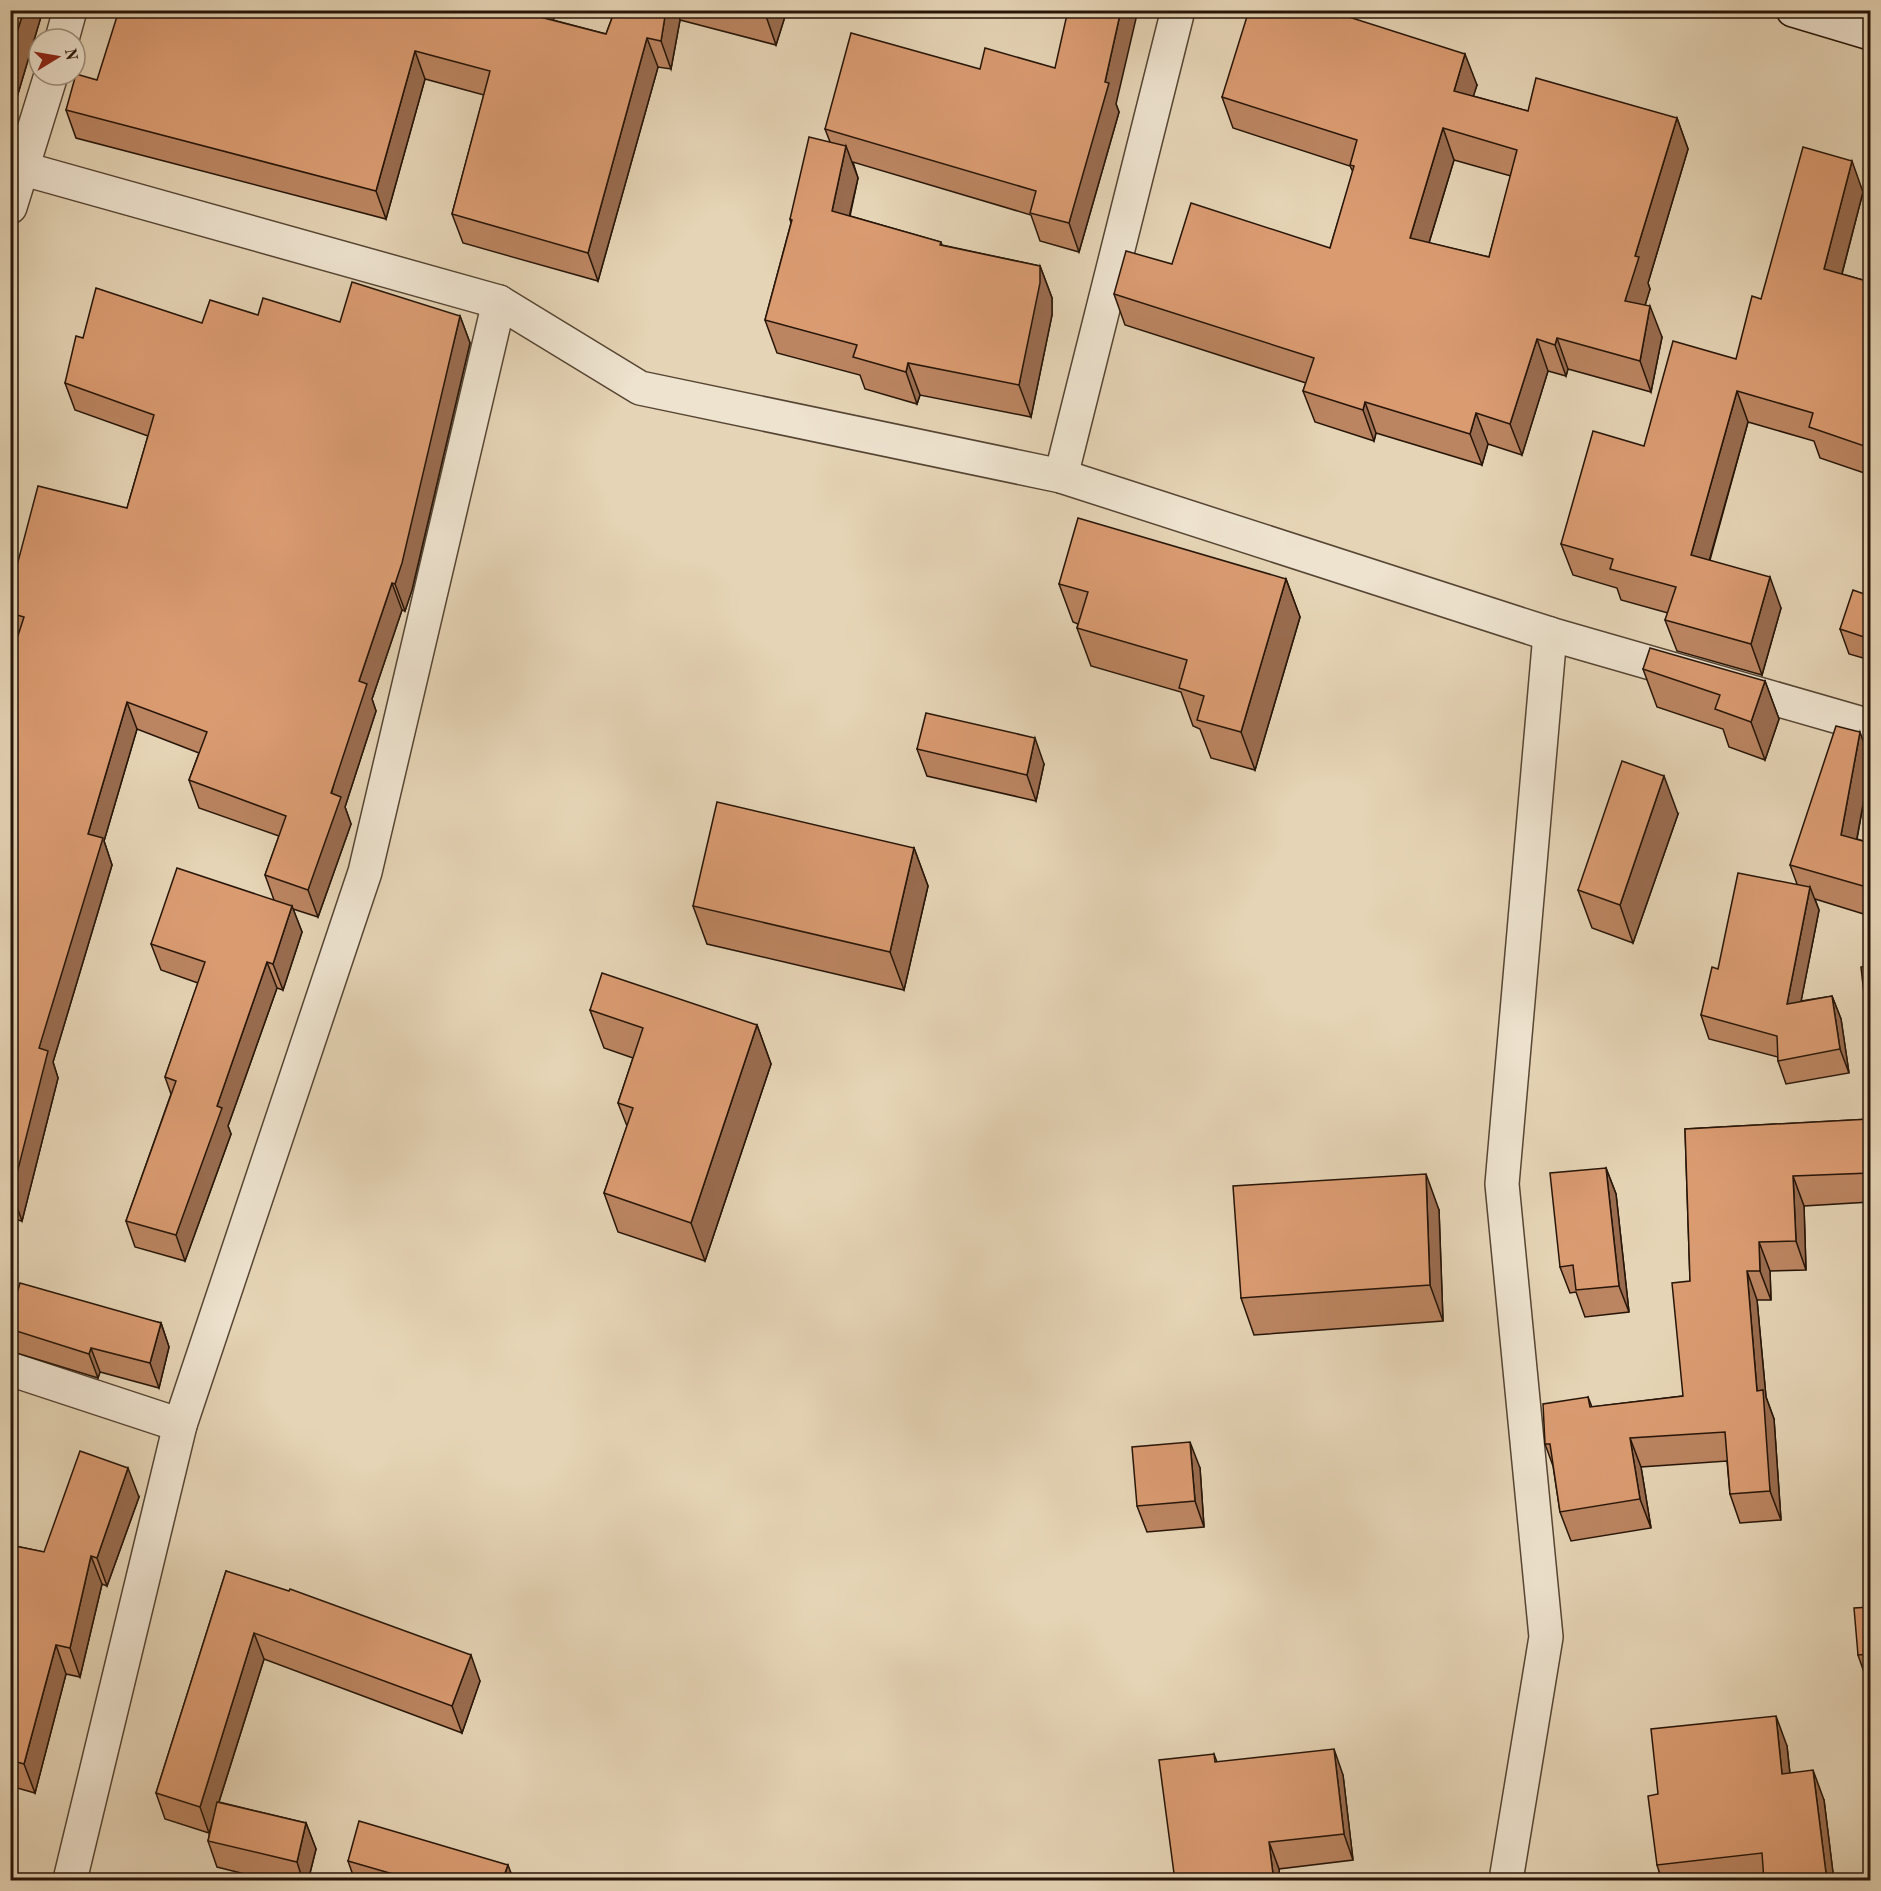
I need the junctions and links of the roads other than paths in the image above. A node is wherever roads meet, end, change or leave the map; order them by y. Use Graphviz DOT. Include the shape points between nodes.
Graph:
graph roads {
  1 [pos="70,10"];
  2 [pos="1178,10"];
  3 [pos="1793,10"];
  4 [pos="65,27"];
  5 [pos="1870,33"];
  6 [pos="47,87"];
  7 [pos="17,167"];
  8 [pos="10,207"];
  9 [pos="499,302"];
  10 [pos="1060,476"];
  11 [pos="1550,634"];
  12 [pos="1870,726"];
  13 [pos="10,1369"];
  14 [pos="180,1425"];
  15 [pos="70,1881"];
  16 [pos="1506,1881"];
  1 -- 4 [label="street"];
  2 -- 10 [label="street"];
  3 -- 5 [label="street"];
  6 -- 7 [label="street"];
  7 -- 8 [label="street"];
  7 -- 9 [label="street"];
  9 -- 10 [label="street" via="640,388"];
  9 -- 14 [label="street" via="365,872"];
  10 -- 11 [label="street"];
  11 -- 12 [label="street"];
  11 -- 16 [label="street" via="1502,1184 1546,1637"];
  13 -- 14 [label="street"];
  14 -- 15 [label="street"];
}
